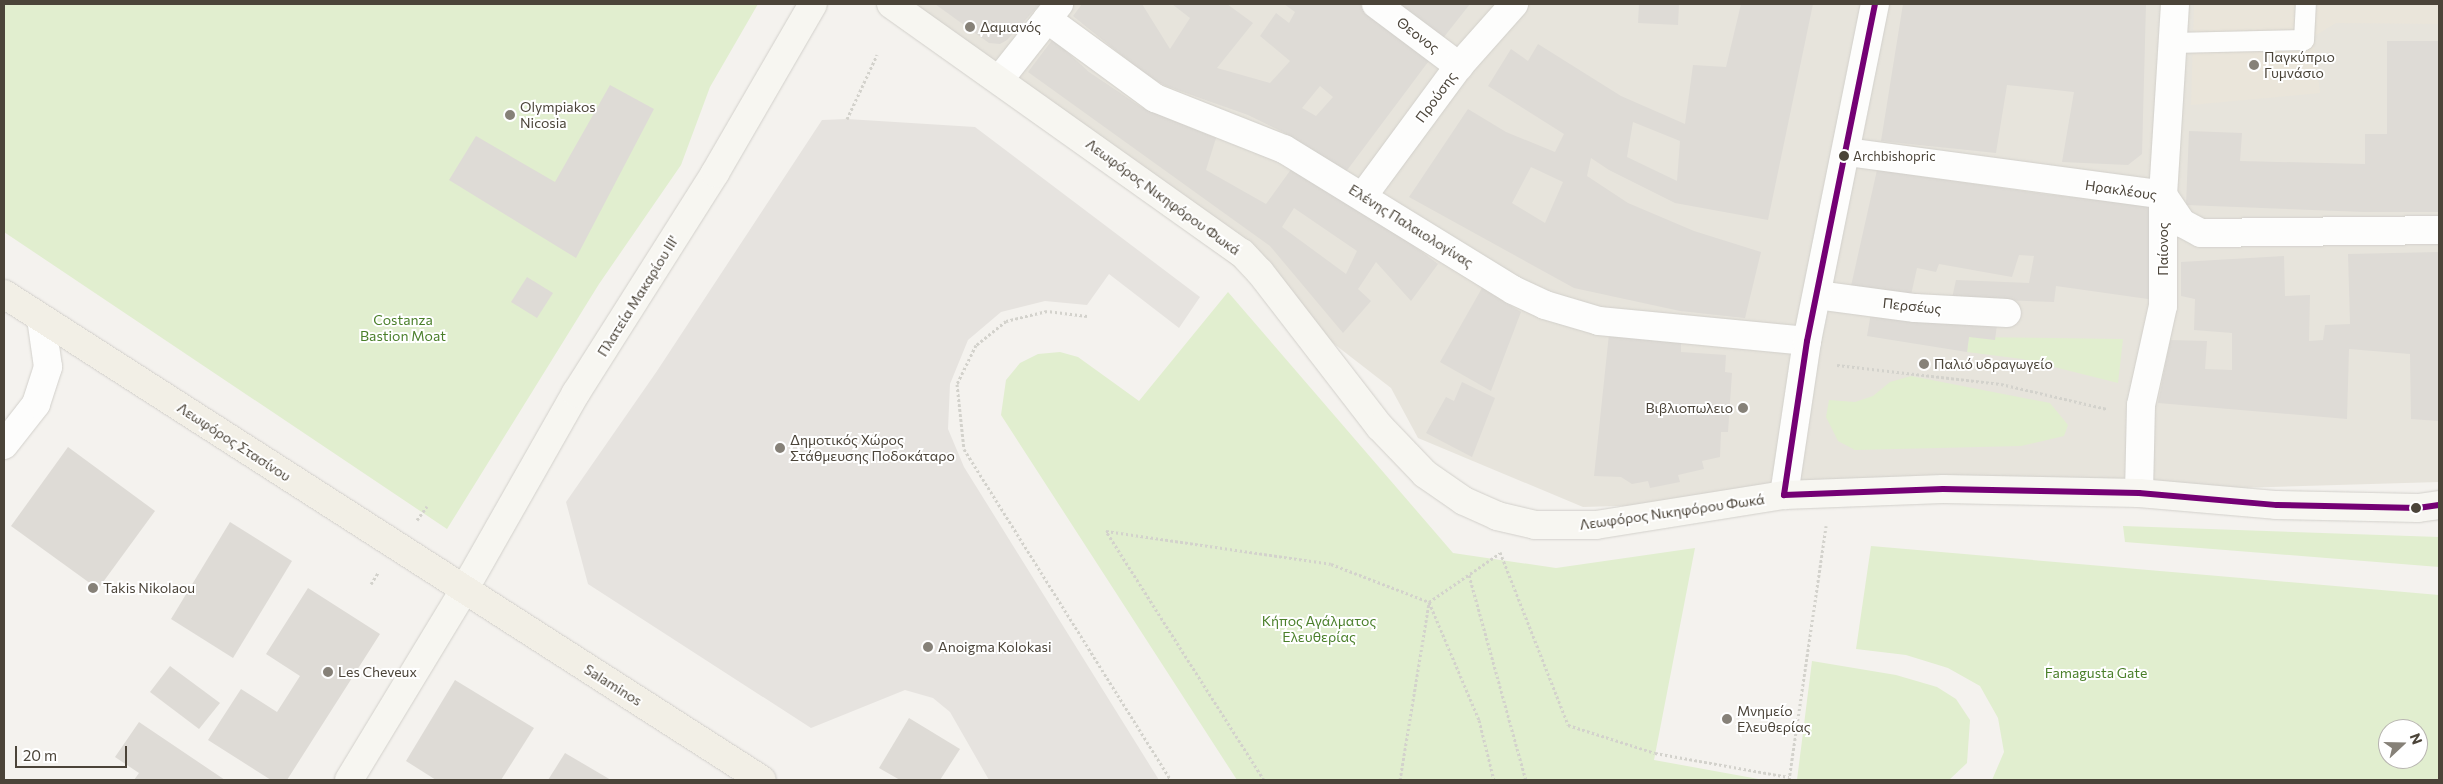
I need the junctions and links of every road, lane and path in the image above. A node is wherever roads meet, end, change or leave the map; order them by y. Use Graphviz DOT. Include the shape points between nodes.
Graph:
graph roads {
  1 [pos="813,4"];
  2 [pos="891,4"];
  3 [pos="1376,4"];
  4 [pos="1514,4"];
  5 [pos="1875,4"];
  6 [pos="2175,4"];
  7 [pos="2306,4"];
  8 [pos="1053,12"];
  9 [pos="2173,43"];
  10 [pos="877,55"];
  11 [pos="1459,66"];
  12 [pos="999,80"];
  13 [pos="847,119"];
  14 [pos="1847,152"];
  15 [pos="2163,195"];
  16 [pos="1363,196"];
  17 [pos="2439,230"];
  18 [pos="4,294"];
  19 [pos="1817,295"];
  20 [pos="2006,313"];
  21 [pos="1087,316"];
  22 [pos="41,318"];
  23 [pos="1808,341"];
  24 [pos="1830,364"];
  25 [pos="2141,418"];
  26 [pos="4,445"];
  27 [pos="2140,493"];
  28 [pos="1784,495"];
  29 [pos="2439,505"];
  30 [pos="1485,510"];
  31 [pos="1827,520"];
  32 [pos="1500,553"];
  33 [pos="1468,575"];
  34 [pos="464,590"];
  35 [pos="1429,602"];
  36 [pos="1789,778"];
  37 [pos="349,780"];
  38 [pos="762,780"];
  39 [pos="1171,780"];
  40 [pos="1264,780"];
  41 [pos="1400,780"];
  42 [pos="1494,780"];
  43 [pos="1526,780"];
  1 -- 34 [label="street, Πλατεία Μακαρίου ΙΙΙ'" via="715,173 576,392"];
  2 -- 12 [label="street, Λεωφόρος Νικηφόρου Φωκά"];
  3 -- 11 [label="street, Θεονος"];
  4 -- 11 [label="street, Προύσης"];
  5 -- 14 [label="street"];
  6 -- 9 [label="street, Παίονος"];
  7 -- 9 [label="lane" via="2304,40"];
  8 -- 12 [label="street"];
  8 -- 16 [label="street, Ελένης Παλαιολογίνας" via="1155,98 1284,150"];
  9 -- 15 [label="street, Παίονος"];
  10 -- 13 [label="path"];
  11 -- 16 [label="street, Προύσης"];
  12 -- 30 [label="street, Λεωφόρος Νικηφόρου Φωκά" via="1242,253 1380,427 1425,474 1464,501"];
  14 -- 15 [label="street, Ηρακλέους"];
  14 -- 19 [label="street"];
  15 -- 17 [label="street, Ηρακλέους" via="2182,223 2201,233"];
  15 -- 25 [label="street, Παίονος" via="2163,306 2141,405"];
  16 -- 23 [label="street, Ελένης Παλαιολογίνας" via="1513,290 1569,314 1608,322"];
  18 -- 22 [label="main road, Λεωφόρος Στασίνου"];
  19 -- 20 [label="street, Περσέως" via="1915,308"];
  19 -- 23 [label="street"];
  21 -- 39 [label="path" via="1046,311 1006,321 976,345 957,384 964,449"];
  22 -- 26 [label="street" via="48,366 36,404"];
  22 -- 34 [label="main road, Λεωφόρος Στασίνου"];
  23 -- 28 [label="street"];
  24 -- 25 [label="path" via="2001,384"];
  25 -- 27 [label="street, Παίονος"];
  27 -- 28 [label="street, Λεωφόρος Νικηφόρου Φωκά" via="1943,489"];
  27 -- 29 [label="street, Λεωφόρος Νικηφόρου Φωκά" via="2277,505 2418,508"];
  28 -- 30 [label="street, Λεωφόρος Νικηφόρου Φωκά" via="1581,526 1535,525"];
  30 -- 32 [label="path"];
  31 -- 36 [label="path"];
  32 -- 33 [label="path"];
  32 -- 36 [label="path" via="1568,725 1655,753"];
  33 -- 35 [label="path"];
  33 -- 43 [label="path"];
  34 -- 37 [label="street, Πλατεία Μακαρίου ΙΙΙ'"];
  34 -- 38 [label="main road, Salaminos"];
  35 -- 40 [label="path" via="1331,564 1106,531"];
  35 -- 41 [label="path"];
  35 -- 42 [label="path" via="1479,720"];
}
